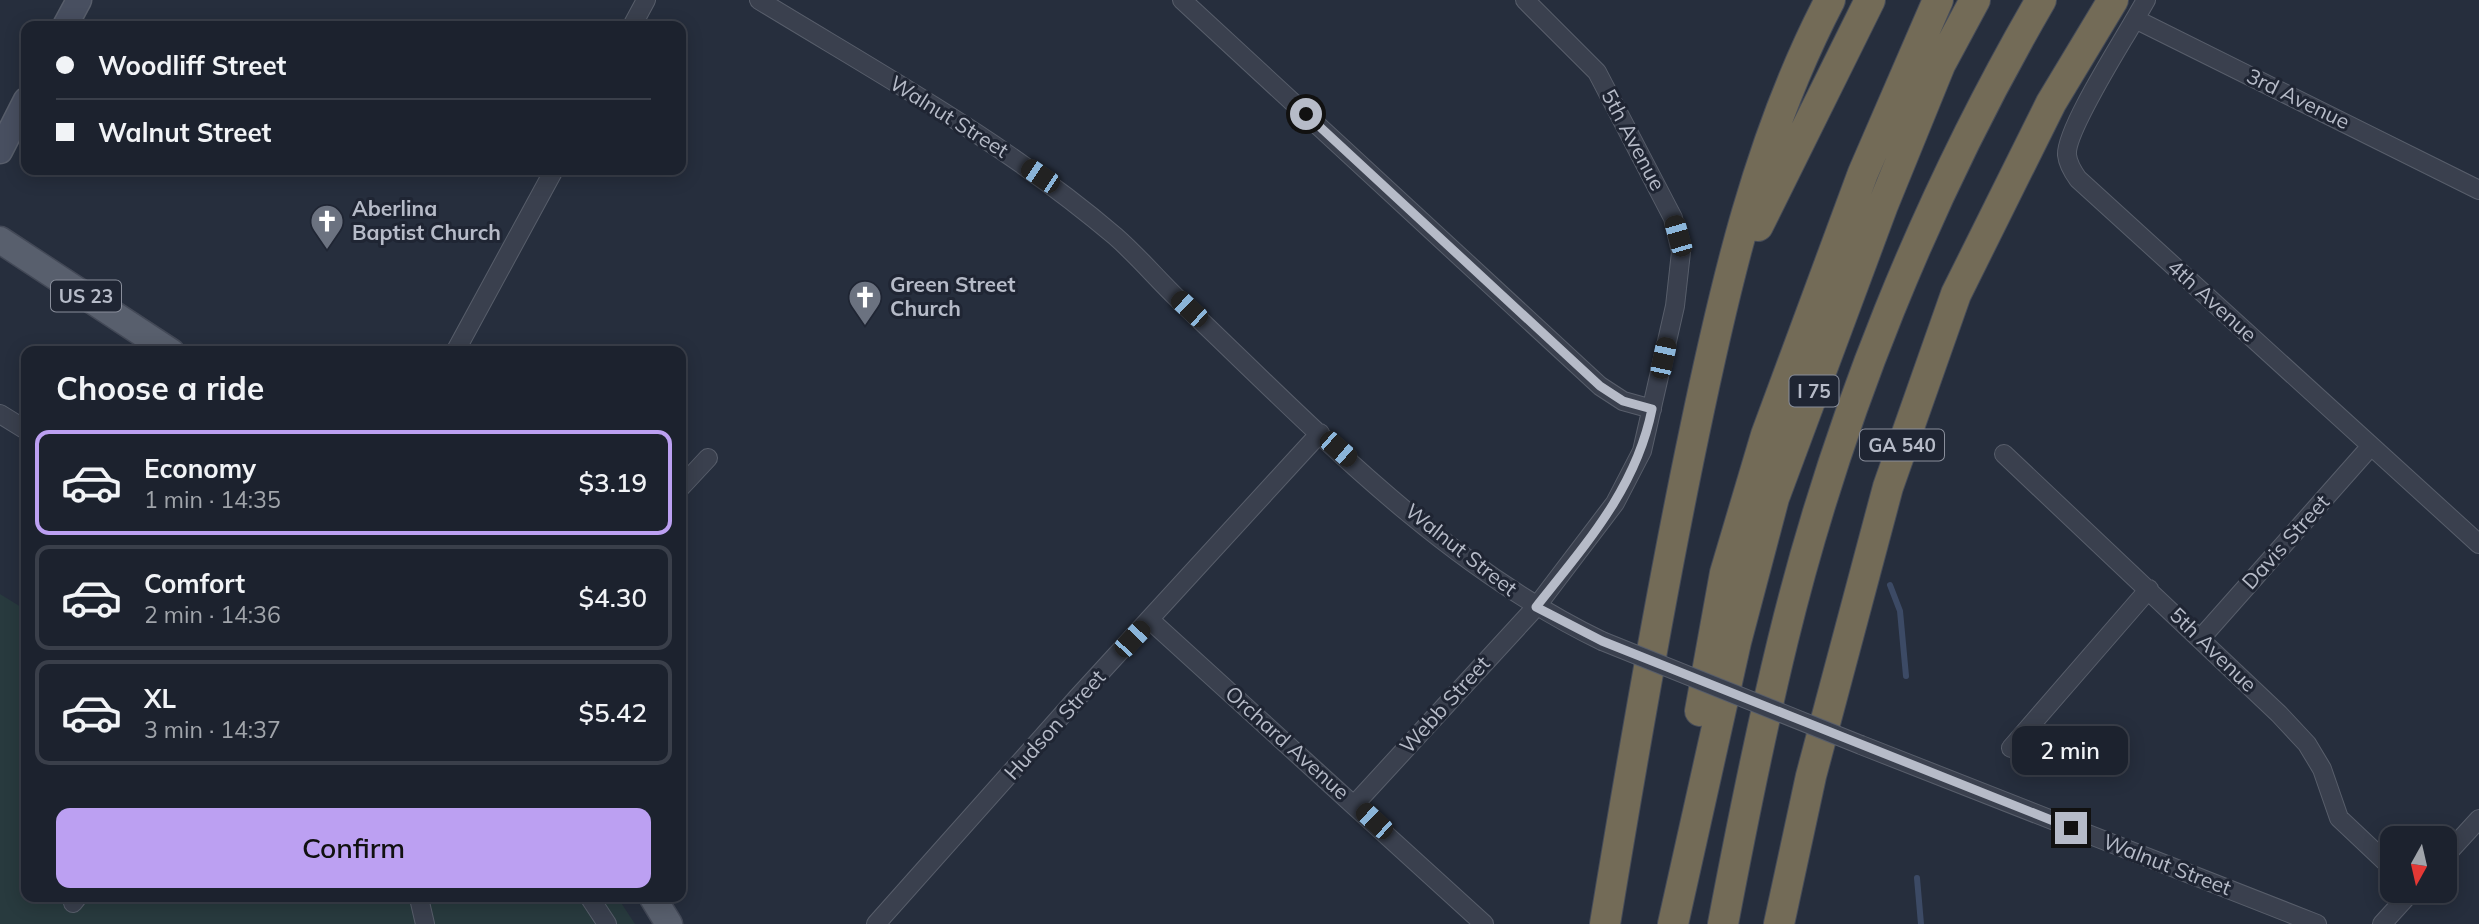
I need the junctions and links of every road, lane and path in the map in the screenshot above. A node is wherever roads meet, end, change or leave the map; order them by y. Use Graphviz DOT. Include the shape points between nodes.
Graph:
graph roads {
  1 [pos="79,0"];
  2 [pos="646,0"];
  3 [pos="759,0"];
  4 [pos="1182,0"];
  5 [pos="1525,0"];
  6 [pos="1830,0"];
  7 [pos="1871,0"];
  8 [pos="1938,0"];
  9 [pos="1975,0"];
  10 [pos="2040,0"];
  11 [pos="2146,0"];
  12 [pos="2124,9"];
  13 [pos="68,21"];
  14 [pos="635,21"];
  15 [pos="21,110"];
  16 [pos="0,151"];
  17 [pos="551,175"];
  18 [pos="2479,190"];
  19 [pos="0,240"];
  20 [pos="1721,302"];
  21 [pos="162,346"];
  22 [pos="459,346"];
  23 [pos="1652,409"];
  24 [pos="0,414"];
  25 [pos="21,427"];
  26 [pos="1320,433"];
  27 [pos="2371,446"];
  28 [pos="2004,454"];
  29 [pos="708,458"];
  30 [pos="686,481"];
  31 [pos="2479,544"];
  32 [pos="2149,589"];
  33 [pos="1536,607"];
  34 [pos="1150,620"];
  35 [pos="2201,638"];
  36 [pos="2011,748"];
  37 [pos="1699,799"];
  38 [pos="1355,804"];
  39 [pos="2479,819"];
  40 [pos="2457,843"];
  41 [pos="2380,857"];
  42 [pos="418,902"];
  43 [pos="420,902"];
  44 [pos="593,902"];
  45 [pos="2401,903"];
  46 [pos="411,924"];
  47 [pos="425,924"];
  48 [pos="607,924"];
  49 [pos="876,924"];
  50 [pos="1484,924"];
  51 [pos="1605,924"];
  52 [pos="1673,924"];
  53 [pos="1723,924"];
  54 [pos="1779,924"];
  55 [pos="2317,924"];
  56 [pos="2382,924"];
  1 -- 13 [label="street"];
  2 -- 14 [label="street"];
  3 -- 26 [label="street, Walnut Street" via="1040,176 1117,238"];
  4 -- 23 [label="street" via="1600,386 1623,401"];
  5 -- 23 [label="street, 5th Avenue" via="1597,72 1674,218 1681,271"];
  6 -- 20 [label="highway" via="1776,117"];
  7 -- 20 [label="highway"];
  8 -- 37 [label="highway" via="1863,173 1745,499 1725,573 1699,721"];
  9 -- 37 [label="highway, I 75" via="1940,65 1883,205 1774,498"];
  10 -- 53 [label="highway, I 75" via="1931,214 1837,456 1783,637"];
  11 -- 12 [label="street"];
  12 -- 18 [label="street, 3rd Avenue"];
  12 -- 27 [label="street, 4th Avenue" via="2074,129 2067,155 2071,169"];
  12 -- 54 [label="highway, GA 540" via="2051,103 1956,294 1888,487 1811,776"];
  15 -- 16 [label="street"];
  17 -- 22 [label="street"];
  19 -- 21 [label="main road, US 23"];
  20 -- 51 [label="highway" via="1666,566"];
  23 -- 33 [label="street, 5th Avenue" via="1642,451 1624,489"];
  24 -- 25 [label="street"];
  26 -- 33 [label="street, Walnut Street" via="1448,546"];
  26 -- 34 [label="street, Hudson Street"];
  27 -- 31 [label="street, 4th Avenue"];
  27 -- 35 [label="street, Davis Street"];
  28 -- 32 [label="street, 5th Avenue"];
  29 -- 30 [label="street"];
  32 -- 35 [label="street, 5th Avenue"];
  32 -- 36 [label="street"];
  33 -- 38 [label="street, Webb Street"];
  33 -- 55 [label="street, Walnut Street, bridge" via="1602,641"];
  34 -- 38 [label="street, Orchard Avenue"];
  34 -- 49 [label="street, Hudson Street"];
  35 -- 41 [label="street, 5th Avenue" via="2306,744 2322,769 2339,818"];
  37 -- 52 [label="highway, I 75"];
  38 -- 50 [label="street, Orchard Avenue"];
  39 -- 40 [label="street"];
  42 -- 46 [label="street"];
  43 -- 47 [label="street"];
  44 -- 48 [label="street"];
  45 -- 56 [label="street"];
}
